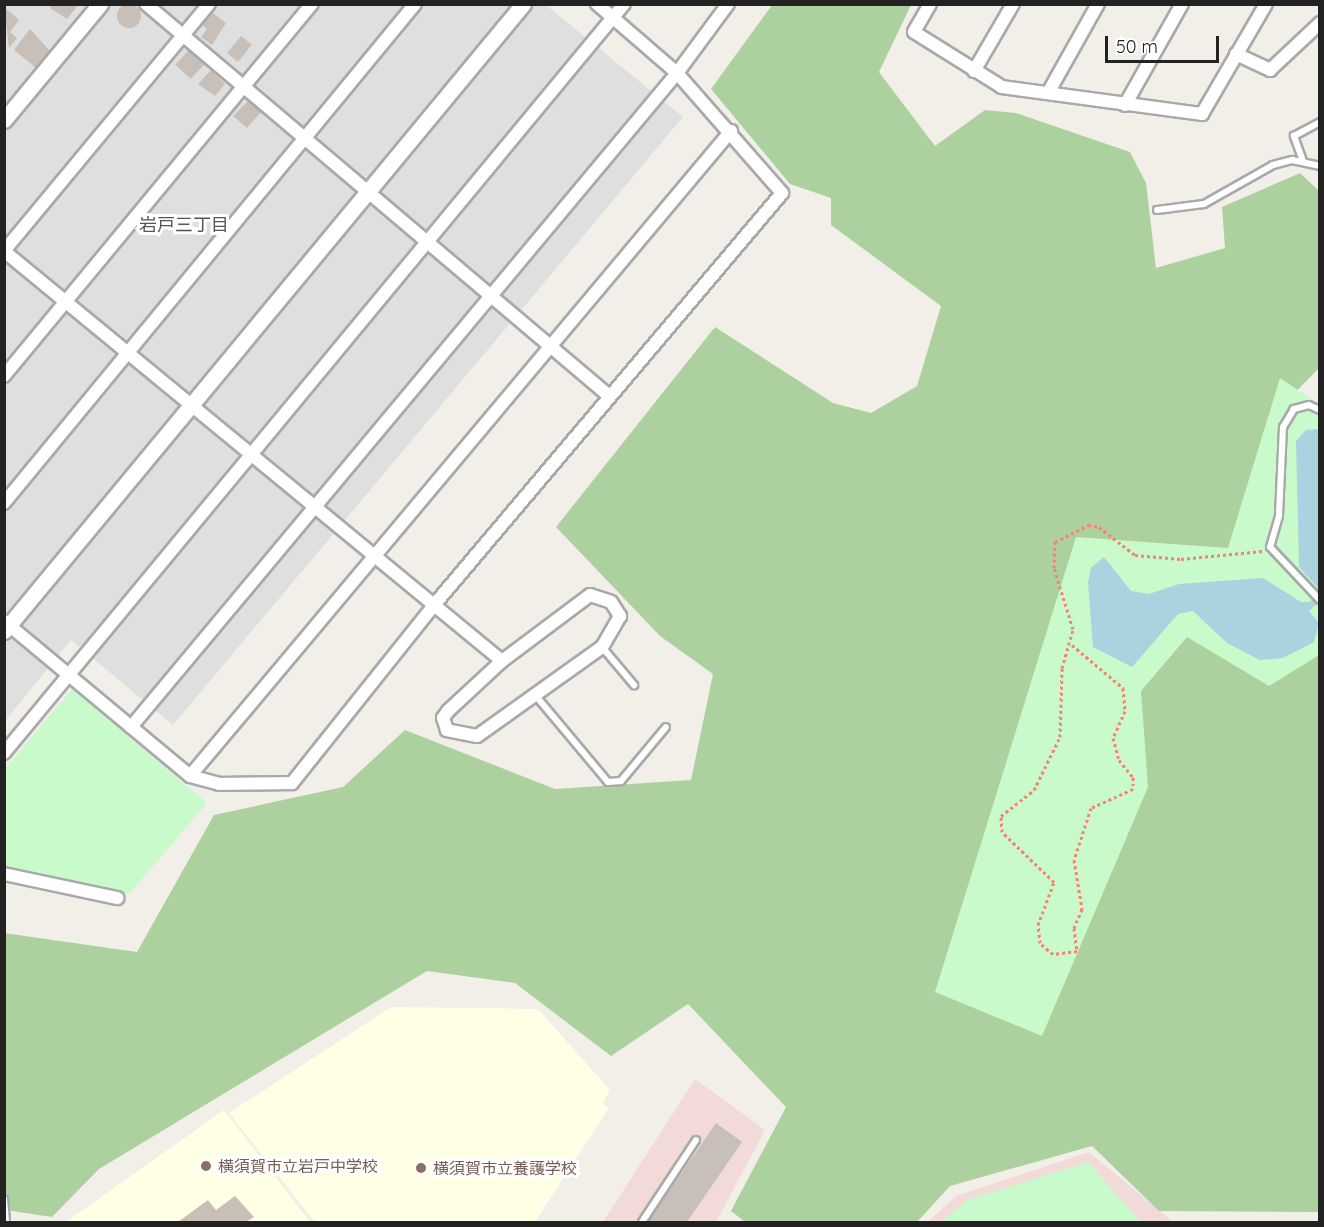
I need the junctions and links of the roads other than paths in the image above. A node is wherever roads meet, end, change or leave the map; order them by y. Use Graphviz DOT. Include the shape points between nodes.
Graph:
graph roads {
  1 [pos="100,4"];
  2 [pos="146,4"];
  3 [pos="209,4"];
  4 [pos="312,4"];
  5 [pos="415,4"];
  6 [pos="523,4"];
  7 [pos="597,4"];
  8 [pos="624,4"];
  9 [pos="728,4"];
  10 [pos="930,4"];
  11 [pos="1012,4"];
  12 [pos="1098,4"];
  13 [pos="1182,4"];
  14 [pos="1266,4"];
  15 [pos="613,18"];
  16 [pos="1320,23"];
  17 [pos="183,36"];
  18 [pos="1236,54"];
  19 [pos="974,71"];
  20 [pos="677,73"];
  21 [pos="245,88"];
  22 [pos="1048,93"];
  23 [pos="1125,105"];
  24 [pos="4,120"];
  25 [pos="1320,122"];
  26 [pos="731,131"];
  27 [pos="304,138"];
  28 [pos="1303,161"];
  29 [pos="1320,166"];
  30 [pos="369,193"];
  31 [pos="1157,210"];
  32 [pos="428,243"];
  33 [pos="492,296"];
  34 [pos="66,302"];
  35 [pos="550,345"];
  36 [pos="128,353"];
  37 [pos="4,376"];
  38 [pos="608,395"];
  39 [pos="192,406"];
  40 [pos="1320,410"];
  41 [pos="252,455"];
  42 [pos="4,503"];
  43 [pos="315,507"];
  44 [pos="374,556"];
  45 [pos="1320,600"];
  46 [pos="434,605"];
  47 [pos="6,625"];
  48 [pos="602,647"];
  49 [pos="502,661"];
  50 [pos="69,675"];
  51 [pos="634,685"];
  52 [pos="536,696"];
  53 [pos="131,727"];
  54 [pos="666,727"];
  55 [pos="4,753"];
  56 [pos="190,776"];
  57 [pos="4,874"];
  58 [pos="117,898"];
  59 [pos="696,1140"];
  60 [pos="4,1199"];
  61 [pos="6,1222"];
  62 [pos="642,1222"];
  1 -- 24 [label="street"];
  2 -- 17 [label="street"];
  3 -- 17 [label="street"];
  4 -- 21 [label="street"];
  5 -- 27 [label="street"];
  6 -- 30 [label="street"];
  7 -- 15 [label="street"];
  8 -- 15 [label="street"];
  9 -- 20 [label="street"];
  10 -- 19 [label="street" via="914,32"];
  11 -- 19 [label="street"];
  12 -- 22 [label="street"];
  13 -- 23 [label="street"];
  14 -- 18 [label="street"];
  15 -- 20 [label="street"];
  15 -- 32 [label="street"];
  16 -- 18 [label="street" via="1270,70"];
  17 -- 21 [label="street"];
  17 -- 34 [label="street" via="4,251"];
  18 -- 23 [label="street" via="1203,114"];
  19 -- 22 [label="street" via="1002,87"];
  20 -- 26 [label="street"];
  20 -- 33 [label="street"];
  21 -- 27 [label="street"];
  21 -- 34 [label="street"];
  22 -- 23 [label="street"];
  25 -- 28 [label="lane" via="1294,136"];
  26 -- 35 [label="street"];
  26 -- 38 [label="street" via="782,194"];
  27 -- 30 [label="street"];
  27 -- 36 [label="street"];
  28 -- 29 [label="lane"];
  28 -- 31 [label="lane" via="1273,165 1204,204"];
  30 -- 32 [label="street"];
  30 -- 39 [label="street"];
  32 -- 33 [label="street"];
  32 -- 41 [label="street"];
  33 -- 35 [label="street"];
  33 -- 43 [label="street"];
  34 -- 36 [label="street"];
  34 -- 37 [label="street"];
  35 -- 38 [label="street"];
  35 -- 44 [label="street"];
  36 -- 39 [label="street"];
  36 -- 42 [label="street"];
  38 -- 46 [label="street"];
  39 -- 41 [label="street"];
  39 -- 47 [label="street"];
  40 -- 45 [label="lane" via="1309,405 1294,409 1283,428 1279,516 1270,547"];
  41 -- 43 [label="street"];
  41 -- 50 [label="street"];
  43 -- 44 [label="street"];
  43 -- 53 [label="street"];
  44 -- 46 [label="street"];
  44 -- 56 [label="street"];
  46 -- 49 [label="street"];
  46 -- 56 [label="street" via="292,783 219,784"];
  47 -- 50 [label="street"];
  48 -- 49 [label="street" via="620,615 611,602 590,595"];
  48 -- 51 [label="lane"];
  48 -- 52 [label="street"];
  49 -- 52 [label="street" via="442,718 447,730 477,736"];
  50 -- 53 [label="street"];
  50 -- 55 [label="street"];
  52 -- 54 [label="lane" via="608,782 621,782"];
  53 -- 56 [label="street"];
  57 -- 58 [label="street"];
  59 -- 62 [label="lane"];
  60 -- 61 [label="lane"];
}
